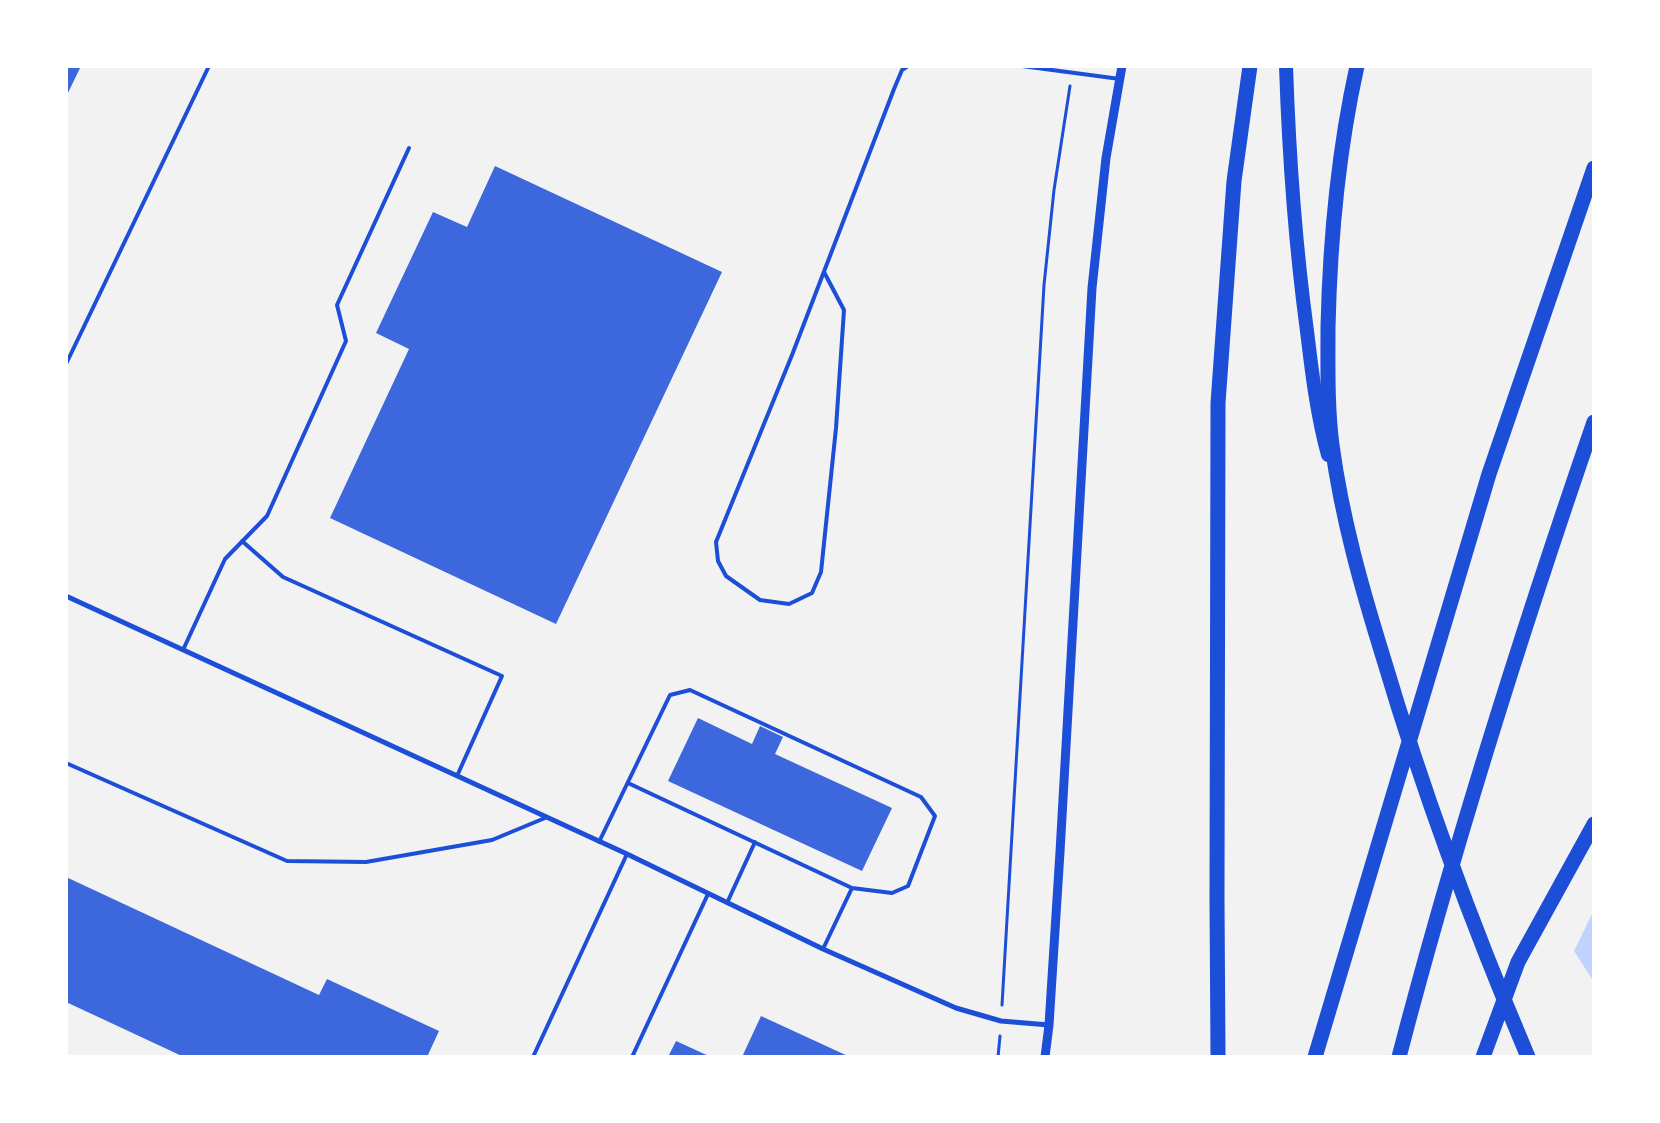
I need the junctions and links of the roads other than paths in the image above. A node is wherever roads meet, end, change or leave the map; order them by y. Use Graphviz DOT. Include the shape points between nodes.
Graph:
graph roads {
  1 [pos="209,66"];
  2 [pos="908,66"];
  3 [pos="1022,66"];
  4 [pos="1122,66"];
  5 [pos="1250,66"];
  6 [pos="1286,66"];
  7 [pos="1357,66"];
  8 [pos="1120,79"];
  9 [pos="409,148"];
  10 [pos="1594,168"];
  11 [pos="824,272"];
  12 [pos="66,364"];
  13 [pos="1594,422"];
  14 [pos="1344,515"];
  15 [pos="242,541"];
  16 [pos="66,596"];
  17 [pos="183,650"];
  18 [pos="66,763"];
  19 [pos="457,776"];
  20 [pos="628,783"];
  21 [pos="545,818"];
  22 [pos="1594,824"];
  23 [pos="600,842"];
  24 [pos="755,842"];
  25 [pos="627,854"];
  26 [pos="852,888"];
  27 [pos="708,894"];
  28 [pos="727,903"];
  29 [pos="823,949"];
  30 [pos="1049,1025"];
  31 [pos="533,1057"];
  32 [pos="632,1057"];
  33 [pos="1045,1057"];
  34 [pos="1218,1057"];
  35 [pos="1316,1057"];
  36 [pos="1399,1057"];
  37 [pos="1483,1057"];
  38 [pos="1528,1057"];
  1 -- 12 [label="lane"];
  2 -- 11 [label="lane" via="902,70 894,89"];
  3 -- 8 [label="lane"];
  4 -- 8 [label="street"];
  5 -- 34 [label="highway" via="1234,180 1218,403"];
  6 -- 14 [label="highway" via="1298,264 1323,434"];
  7 -- 14 [label="highway" via="1336,188 1329,276 1328,363 1332,444"];
  8 -- 30 [label="street" via="1106,158 1092,288"];
  9 -- 15 [label="lane" via="337,305 346,341 267,516"];
  10 -- 35 [label="highway" via="1486,482"];
  11 -- 11 [label="lane" via="716,542 718,561 726,576 760,600 788,604 812,593 821,572 844,310"];
  13 -- 36 [label="highway" via="1550,550 1451,865"];
  14 -- 38 [label="highway" via="1354,559 1412,752 1493,973"];
  15 -- 17 [label="lane" via="225,559"];
  15 -- 19 [label="lane" via="283,577 502,676"];
  16 -- 17 [label="street"];
  17 -- 19 [label="street"];
  18 -- 21 [label="lane" via="287,861 376,860 492,840"];
  19 -- 21 [label="street"];
  20 -- 23 [label="lane"];
  20 -- 24 [label="lane"];
  20 -- 26 [label="lane" via="670,695 690,690 921,797 935,816 908,886 892,893"];
  21 -- 23 [label="street"];
  22 -- 37 [label="highway" via="1518,962"];
  23 -- 25 [label="street"];
  24 -- 26 [label="lane"];
  24 -- 28 [label="lane"];
  25 -- 27 [label="street"];
  25 -- 31 [label="lane"];
  26 -- 29 [label="lane"];
  27 -- 28 [label="street"];
  27 -- 32 [label="lane"];
  28 -- 29 [label="street"];
  29 -- 30 [label="street" via="956,1008 1001,1021"];
  30 -- 33 [label="street"];
}
